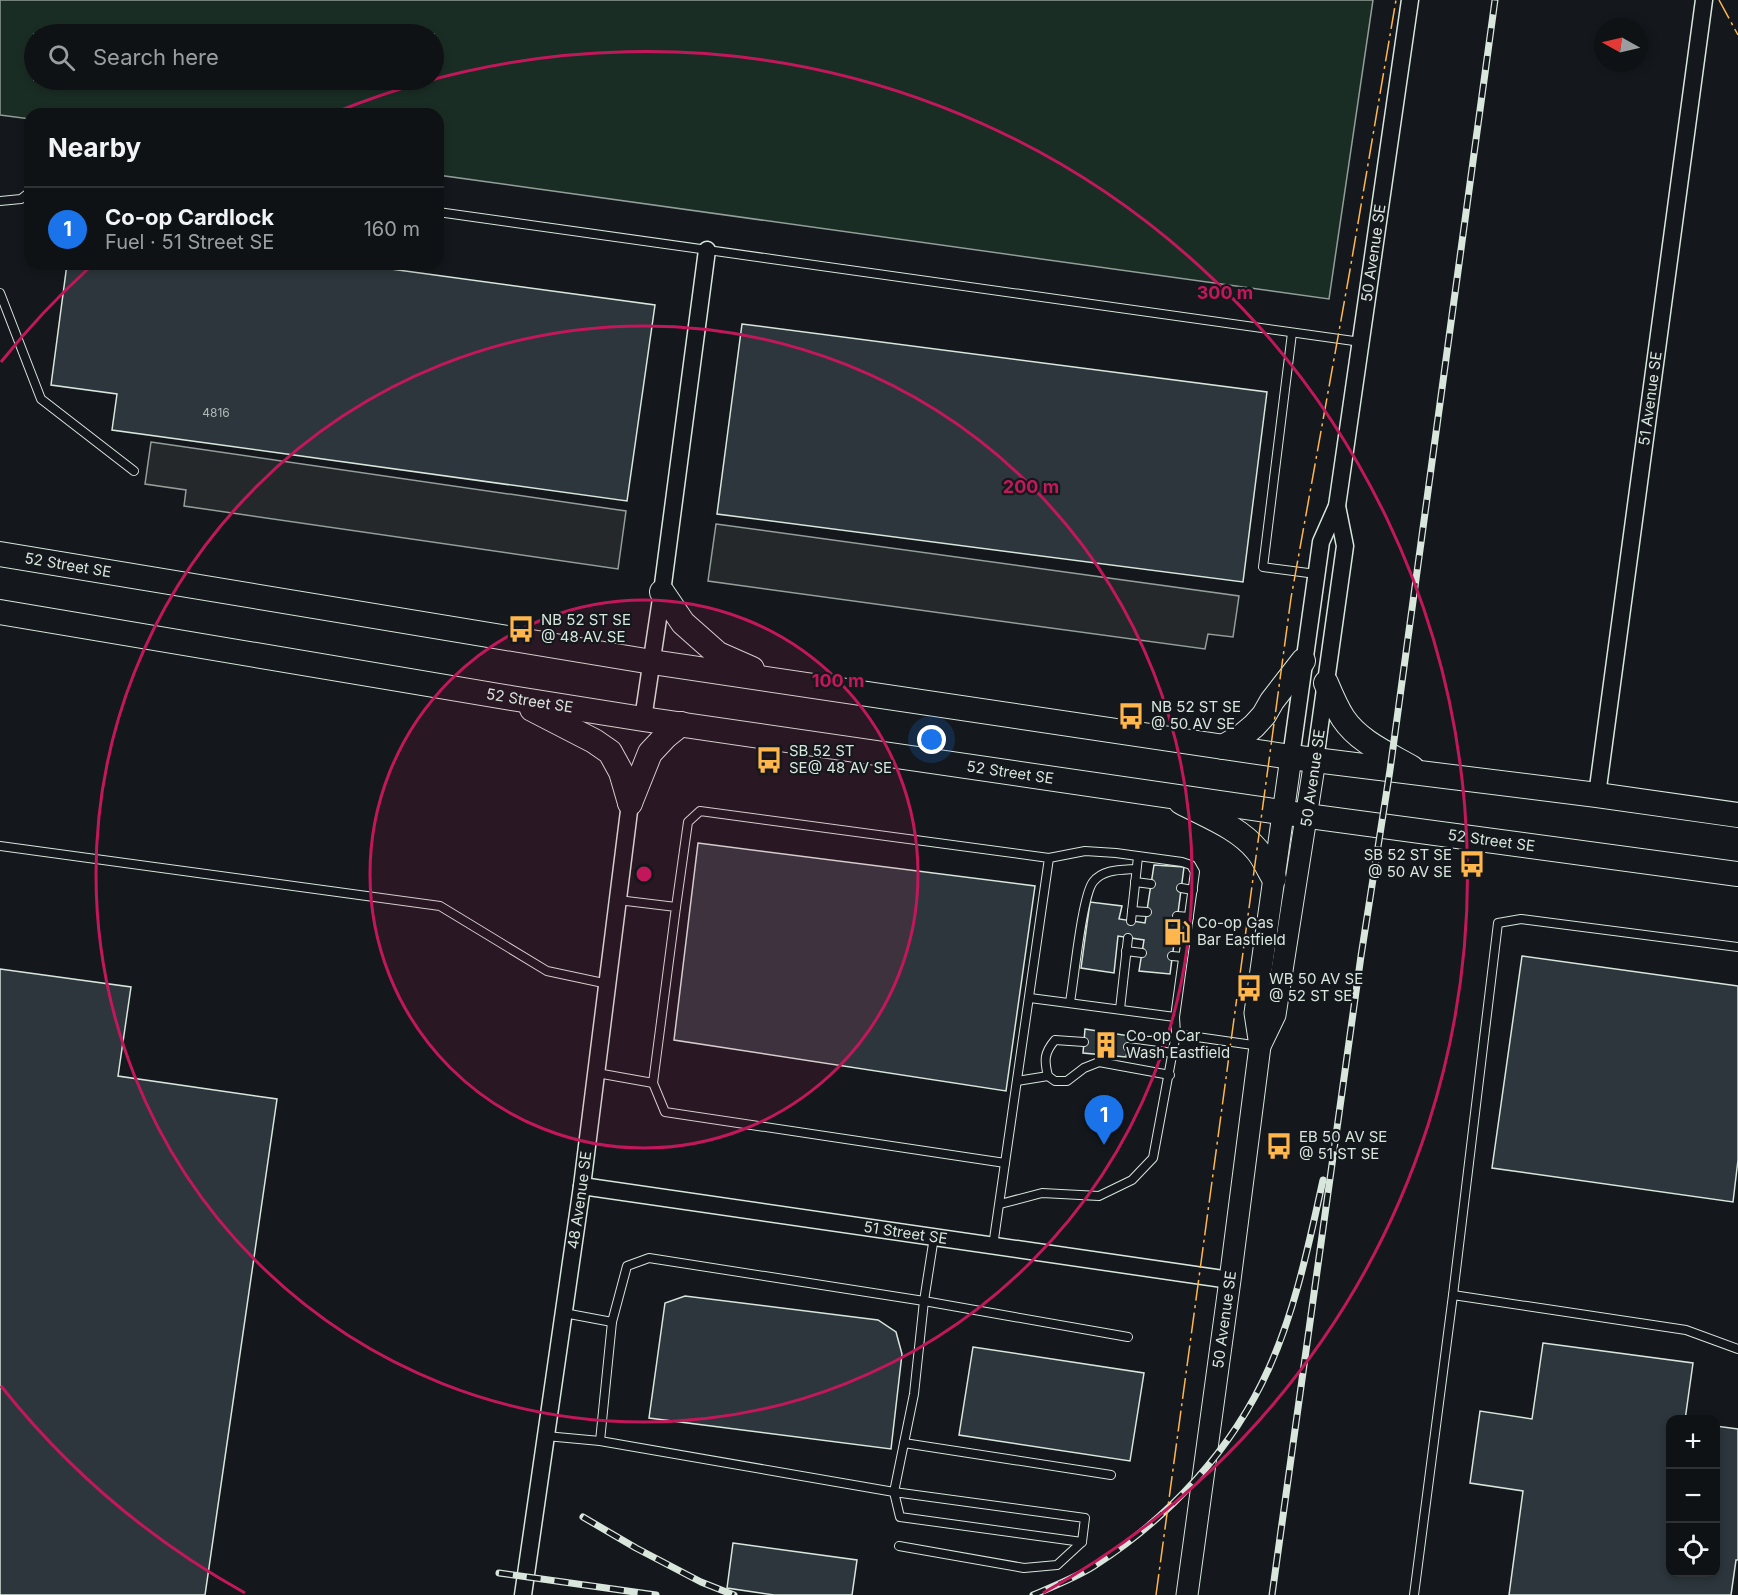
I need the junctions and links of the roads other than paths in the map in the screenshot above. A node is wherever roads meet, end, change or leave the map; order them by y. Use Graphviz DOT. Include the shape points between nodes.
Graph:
graph roads {
  1 [pos="1410,0"];
  2 [pos="1704,0"];
  3 [pos="24,197"];
  4 [pos="0,201"];
  5 [pos="444,213"];
  6 [pos="707,250"];
  7 [pos="0,293"];
  8 [pos="1292,333"];
  9 [pos="1361,342"];
  10 [pos="134,471"];
  11 [pos="1337,507"];
  12 [pos="0,554"];
  13 [pos="1316,574"];
  14 [pos="662,591"];
  15 [pos="0,612"];
  16 [pos="1303,661"];
  17 [pos="652,662"];
  18 [pos="779,681"];
  19 [pos="1326,683"];
  20 [pos="511,698"];
  21 [pos="643,719"];
  22 [pos="681,724"];
  23 [pos="1224,747"];
  24 [pos="1291,757"];
  25 [pos="1315,760"];
  26 [pos="1422,774"];
  27 [pos="1166,794"];
  28 [pos="1597,795"];
  29 [pos="630,804"];
  30 [pos="1283,812"];
  31 [pos="1738,815"];
  32 [pos="1308,816"];
  33 [pos="0,846"];
  34 [pos="1138,857"];
  35 [pos="1049,858"];
  36 [pos="1136,869"];
  37 [pos="1738,874"];
  38 [pos="1274,878"];
  39 [pos="1135,882"];
  40 [pos="1151,884"];
  41 [pos="1181,888"];
  42 [pos="1193,890"];
  43 [pos="618,900"];
  44 [pos="676,907"];
  45 [pos="1147,912"];
  46 [pos="1177,916"];
  47 [pos="1189,917"];
  48 [pos="1128,938"];
  49 [pos="1738,947"];
  50 [pos="1126,951"];
  51 [pos="1142,953"];
  52 [pos="1172,956"];
  53 [pos="1184,957"];
  54 [pos="608,984"];
  55 [pos="1030,998"];
  56 [pos="1070,1002"];
  57 [pos="1120,1009"];
  58 [pos="1175,1017"];
  59 [pos="1176,1034"];
  60 [pos="1084,1042"];
  61 [pos="1260,1046"];
  62 [pos="1128,1047"];
  63 [pos="1173,1053"];
  64 [pos="597,1073"];
  65 [pos="1170,1075"];
  66 [pos="1047,1076"];
  67 [pos="1017,1081"];
  68 [pos="653,1083"];
  69 [pos="1005,1163"];
  70 [pos="582,1186"];
  71 [pos="1000,1204"];
  72 [pos="934,1237"];
  73 [pos="993,1246"];
  74 [pos="1230,1280"];
  75 [pos="1453,1295"];
  76 [pos="924,1301"];
  77 [pos="564,1313"];
  78 [pos="612,1322"];
  79 [pos="1128,1337"];
  80 [pos="1738,1349"];
  81 [pos="546,1436"];
  82 [pos="600,1441"];
  83 [pos="904,1443"];
  84 [pos="1111,1475"];
  85 [pos="894,1492"];
  86 [pos="1082,1542"];
  87 [pos="899,1546"];
  88 [pos="523,1595"];
  89 [pos="1187,1595"];
  90 [pos="1414,1595"];
  1 -- 9 [label="street, 50 Avenue SE"];
  2 -- 28 [label="street, 51 Avenue SE"];
  3 -- 4 [label="lane"];
  5 -- 6 [label="lane"];
  6 -- 8 [label="lane"];
  6 -- 14 [label="street"];
  7 -- 10 [label="lane" via="40,399"];
  8 -- 9 [label="lane"];
  8 -- 13 [label="lane" via="1263,567"];
  9 -- 11 [label="street, 50 Avenue SE"];
  11 -- 13 [label="street, 50 Avenue SE" via="1321,542"];
  11 -- 19 [label="street, 50 Avenue SE" via="1345,546"];
  12 -- 17 [label="main road, 52 Street SE"];
  13 -- 16 [label="street, 50 Avenue SE"];
  14 -- 17 [label="street"];
  14 -- 18 [label="main road" via="683,623 718,654"];
  15 -- 20 [label="main road, 52 Street SE"];
  16 -- 23 [label="main road" via="1254,726"];
  16 -- 24 [label="street, 50 Avenue SE"];
  17 -- 18 [label="main road, 52 Street SE"];
  17 -- 21 [label="street"];
  18 -- 23 [label="main road, 52 Street SE"];
  19 -- 25 [label="street, 50 Avenue SE"];
  19 -- 26 [label="main road" via="1344,719 1364,740"];
  20 -- 21 [label="main road, 52 Street SE"];
  20 -- 29 [label="main road" via="610,752 621,772"];
  21 -- 22 [label="main road, 52 Street SE"];
  22 -- 27 [label="main road, 52 Street SE"];
  22 -- 29 [label="main road" via="650,753"];
  23 -- 24 [label="main road, 52 Street SE"];
  24 -- 25 [label="main road, 52 Street SE"];
  24 -- 30 [label="street, 50 Avenue SE"];
  25 -- 26 [label="main road, 52 Street SE"];
  25 -- 32 [label="street, 50 Avenue SE"];
  26 -- 28 [label="main road, 52 Street SE"];
  27 -- 30 [label="main road, 52 Street SE"];
  27 -- 38 [label="main road" via="1240,834 1257,850"];
  28 -- 31 [label="main road, 52 Street SE"];
  29 -- 43 [label="street, 48 Avenue SE"];
  30 -- 32 [label="main road, 52 Street SE"];
  30 -- 38 [label="street, 50 Avenue SE"];
  32 -- 37 [label="main road, 52 Street SE"];
  32 -- 61 [label="street, 50 Avenue SE" via="1275,1015"];
  33 -- 54 [label="lane" via="440,906 547,971"];
  34 -- 35 [label="lane" via="1085,851"];
  34 -- 36 [label="lane"];
  34 -- 42 [label="lane" via="1191,865 1196,872"];
  35 -- 44 [label="lane" via="700,811 688,822"];
  35 -- 55 [label="lane"];
  36 -- 39 [label="lane"];
  36 -- 56 [label="lane" via="1104,873 1092,883 1085,902"];
  38 -- 61 [label="street, 50 Avenue SE" via="1255,1012"];
  39 -- 40 [label="lane"];
  39 -- 45 [label="lane" via="1131,916"];
  41 -- 42 [label="lane"];
  42 -- 47 [label="lane"];
  43 -- 44 [label="lane"];
  43 -- 54 [label="street, 48 Avenue SE"];
  44 -- 68 [label="lane"];
  46 -- 47 [label="lane"];
  47 -- 53 [label="lane"];
  48 -- 50 [label="lane"];
  49 -- 75 [label="lane" via="1521,919 1498,923"];
  50 -- 51 [label="lane"];
  50 -- 57 [label="lane"];
  52 -- 53 [label="lane"];
  53 -- 58 [label="lane"];
  54 -- 64 [label="street, 48 Avenue SE"];
  55 -- 56 [label="lane"];
  55 -- 67 [label="lane"];
  56 -- 57 [label="lane"];
  57 -- 58 [label="lane"];
  58 -- 59 [label="lane"];
  59 -- 61 [label="lane"];
  59 -- 63 [label="lane"];
  60 -- 66 [label="lane" via="1055,1040 1048,1048"];
  61 -- 74 [label="street, 50 Avenue SE"];
  62 -- 63 [label="lane"];
  63 -- 65 [label="lane"];
  64 -- 68 [label="lane"];
  64 -- 70 [label="street, 48 Avenue SE"];
  65 -- 66 [label="lane" via="1099,1062 1067,1081"];
  65 -- 71 [label="lane" via="1153,1158 1131,1180 1099,1196 1042,1193"];
  66 -- 67 [label="lane"];
  67 -- 69 [label="lane"];
  68 -- 69 [label="lane" via="665,1112"];
  69 -- 71 [label="lane"];
  70 -- 72 [label="street, 51 Street SE"];
  70 -- 77 [label="street, 48 Avenue SE"];
  71 -- 73 [label="lane"];
  72 -- 73 [label="street, 51 Street SE"];
  72 -- 76 [label="lane"];
  73 -- 74 [label="street, 51 Street SE"];
  74 -- 89 [label="street, 50 Avenue SE"];
  75 -- 80 [label="lane" via="1686,1330"];
  75 -- 90 [label="lane"];
  76 -- 78 [label="lane" via="649,1258 627,1266"];
  76 -- 79 [label="lane"];
  76 -- 83 [label="lane" via="914,1394"];
  77 -- 78 [label="lane"];
  77 -- 81 [label="street, 48 Avenue SE"];
  78 -- 82 [label="lane"];
  81 -- 82 [label="lane"];
  81 -- 88 [label="street, 48 Avenue SE"];
  82 -- 85 [label="lane"];
  83 -- 84 [label="lane"];
  83 -- 85 [label="lane"];
  85 -- 86 [label="lane" via="900,1517"];
  85 -- 86 [label="lane" via="1085,1518"];
  86 -- 87 [label="lane" via="1057,1565 1024,1568"];
}
